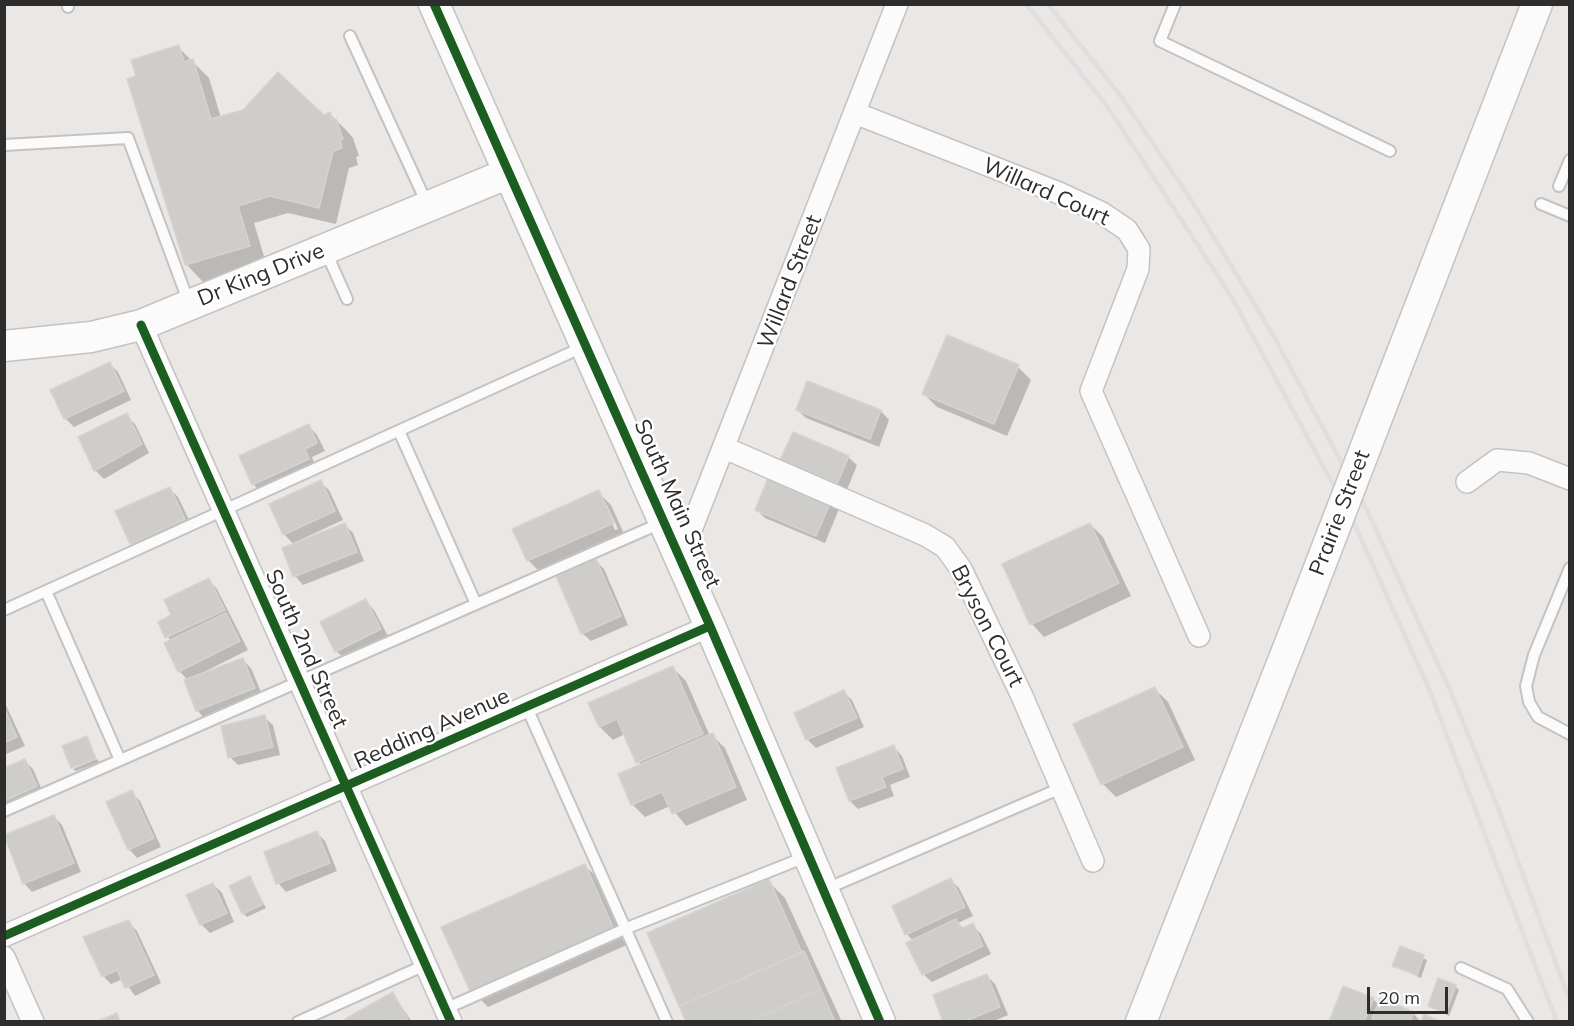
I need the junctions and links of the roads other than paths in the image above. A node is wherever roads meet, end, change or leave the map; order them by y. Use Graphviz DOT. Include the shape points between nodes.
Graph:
graph roads {
  1 [pos="434,4"];
  2 [pos="897,4"];
  3 [pos="1175,4"];
  4 [pos="1538,4"];
  5 [pos="350,36"];
  6 [pos="855,113"];
  7 [pos="4,145"];
  8 [pos="1390,151"];
  9 [pos="1569,160"];
  10 [pos="509,173"];
  11 [pos="1559,186"];
  12 [pos="1541,204"];
  13 [pos="428,206"];
  14 [pos="1569,216"];
  15 [pos="325,249"];
  16 [pos="347,299"];
  17 [pos="190,305"];
  18 [pos="141,325"];
  19 [pos="4,345"];
  20 [pos="586,345"];
  21 [pos="399,431"];
  22 [pos="725,448"];
  23 [pos="1569,480"];
  24 [pos="1467,482"];
  25 [pos="224,510"];
  26 [pos="664,522"];
  27 [pos="680,558"];
  28 [pos="1569,568"];
  29 [pos="46,591"];
  30 [pos="476,604"];
  31 [pos="4,610"];
  32 [pos="710,626"];
  33 [pos="1199,636"];
  34 [pos="300,682"];
  35 [pos="527,708"];
  36 [pos="1569,734"];
  37 [pos="120,760"];
  38 [pos="347,788"];
  39 [pos="1061,788"];
  40 [pos="4,811"];
  41 [pos="808,855"];
  42 [pos="1093,861"];
  43 [pos="824,891"];
  44 [pos="627,928"];
  45 [pos="4,936"];
  46 [pos="4,957"];
  47 [pos="425,965"];
  48 [pos="1461,968"];
  49 [pos="448,1015"];
  50 [pos="33,1022"];
  51 [pos="298,1022"];
  52 [pos="667,1022"];
  53 [pos="880,1022"];
  54 [pos="1142,1022"];
  55 [pos="1528,1022"];
  1 -- 10 [label="street, South Main Street"];
  2 -- 6 [label="street, Willard Street"];
  3 -- 8 [label="lane" via="1160,41"];
  4 -- 54 [label="street, Prairie Street, bridge"];
  5 -- 13 [label="lane"];
  6 -- 22 [label="street, Willard Street"];
  6 -- 33 [label="street, Willard Court" via="1059,193 1127,230 1139,249 1138,268 1091,391"];
  7 -- 17 [label="lane" via="128,138"];
  9 -- 11 [label="lane"];
  10 -- 13 [label="street, Dr King Drive"];
  10 -- 20 [label="street, South Main Street"];
  12 -- 14 [label="lane"];
  13 -- 15 [label="street, Dr King Drive"];
  15 -- 16 [label="lane"];
  15 -- 17 [label="street, Dr King Drive"];
  17 -- 18 [label="street, Dr King Drive"];
  18 -- 19 [label="street, Dr King Drive" via="91,337"];
  18 -- 25 [label="street, South 2nd Street"];
  20 -- 21 [label="lane"];
  20 -- 26 [label="street, South Main Street"];
  21 -- 25 [label="lane"];
  21 -- 30 [label="lane"];
  22 -- 27 [label="street, Willard Street"];
  22 -- 39 [label="street, Bryson Court" via="925,534 945,547 961,569"];
  23 -- 24 [label="street" via="1529,463 1497,460"];
  25 -- 29 [label="lane"];
  25 -- 34 [label="street, South 2nd Street"];
  26 -- 27 [label="street, South Main Street"];
  26 -- 30 [label="lane"];
  27 -- 32 [label="street, South Main Street"];
  28 -- 36 [label="lane" via="1534,655 1527,686 1529,702 1538,717"];
  29 -- 31 [label="lane"];
  29 -- 37 [label="lane"];
  30 -- 34 [label="lane"];
  32 -- 35 [label="street, Redding Avenue"];
  32 -- 41 [label="street, South Main Street"];
  34 -- 37 [label="lane"];
  34 -- 38 [label="street, South 2nd Street"];
  35 -- 38 [label="street, Redding Avenue"];
  35 -- 44 [label="lane"];
  37 -- 40 [label="lane"];
  38 -- 45 [label="street, Redding Avenue"];
  38 -- 47 [label="street, South 2nd Street"];
  39 -- 42 [label="street, Bryson Court"];
  39 -- 43 [label="lane"];
  41 -- 43 [label="street, South Main Street"];
  41 -- 44 [label="lane"];
  43 -- 53 [label="street, South Main Street"];
  44 -- 49 [label="lane"];
  44 -- 52 [label="lane"];
  46 -- 50 [label="street"];
  47 -- 49 [label="street, South 2nd Street"];
  47 -- 51 [label="lane"];
  48 -- 55 [label="lane" via="1507,989"];
}
